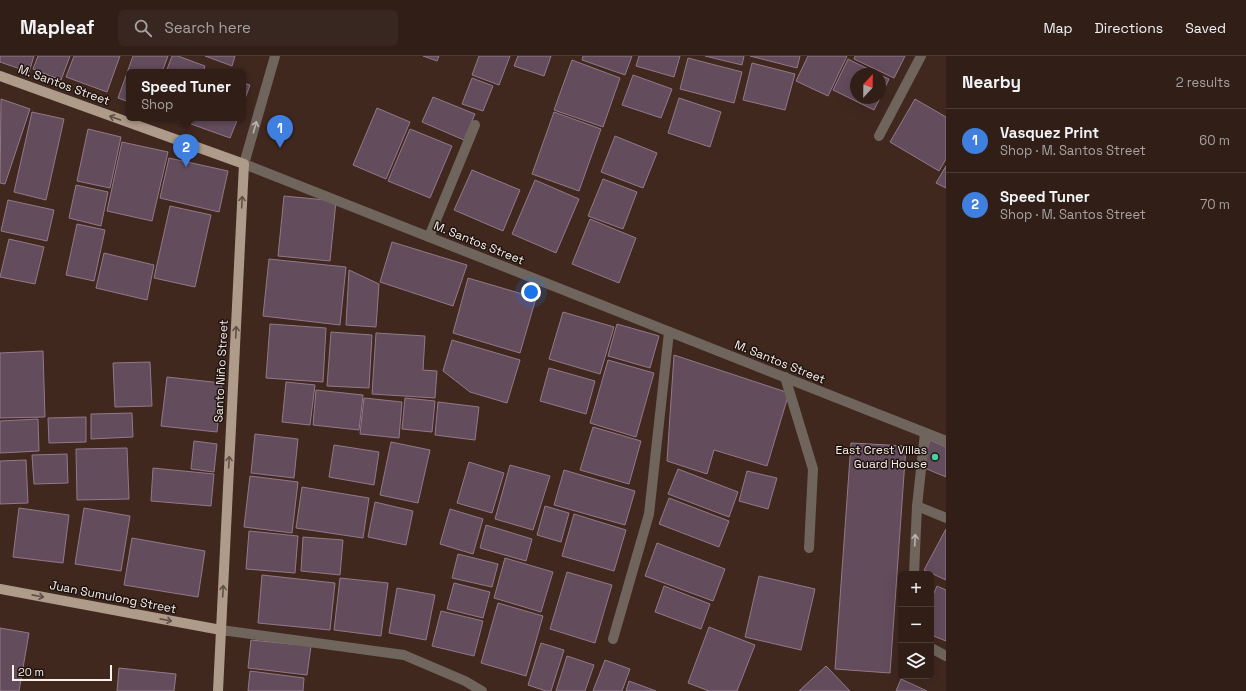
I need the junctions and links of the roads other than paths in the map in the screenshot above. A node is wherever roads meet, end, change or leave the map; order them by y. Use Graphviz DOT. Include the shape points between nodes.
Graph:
graph roads {
  1 [pos="275,56"];
  2 [pos="921,56"];
  3 [pos="0,76"];
  4 [pos="475,124"];
  5 [pos="878,136"];
  6 [pos="244,164"];
  7 [pos="429,237"];
  8 [pos="669,332"];
  9 [pos="785,377"];
  10 [pos="925,433"];
  11 [pos="946,441"];
  12 [pos="917,506"];
  13 [pos="946,518"];
  14 [pos="809,548"];
  15 [pos="914,571"];
  16 [pos="0,589"];
  17 [pos="221,630"];
  18 [pos="613,639"];
  19 [pos="934,650"];
  20 [pos="946,656"];
  21 [pos="218,691"];
  22 [pos="482,691"];
  6 -- 1 [label="street, Santo Niño Street, one-way"];
  2 -- 5 [label="street"];
  6 -- 3 [label="main road, M. Santos Street, one-way"];
  4 -- 7 [label="street"];
  6 -- 7 [label="street, M. Santos Street"];
  17 -- 6 [label="main road, Santo Niño Street, one-way"];
  7 -- 8 [label="street, M. Santos Street"];
  8 -- 9 [label="street, M. Santos Street"];
  8 -- 18 [label="street" via="649,514"];
  9 -- 10 [label="street, M. Santos Street"];
  9 -- 14 [label="street" via="812,469"];
  10 -- 11 [label="street, M. Santos Street"];
  10 -- 12 [label="street"];
  12 -- 13 [label="street"];
  15 -- 12 [label="street, one-way"];
  16 -- 17 [label="main road, Juan Sumulong Street, one-way"];
  17 -- 21 [label="main road, Santo Niño Street"];
  17 -- 22 [label="street" via="404,655 466,681"];
  19 -- 20 [label="street"];
}
